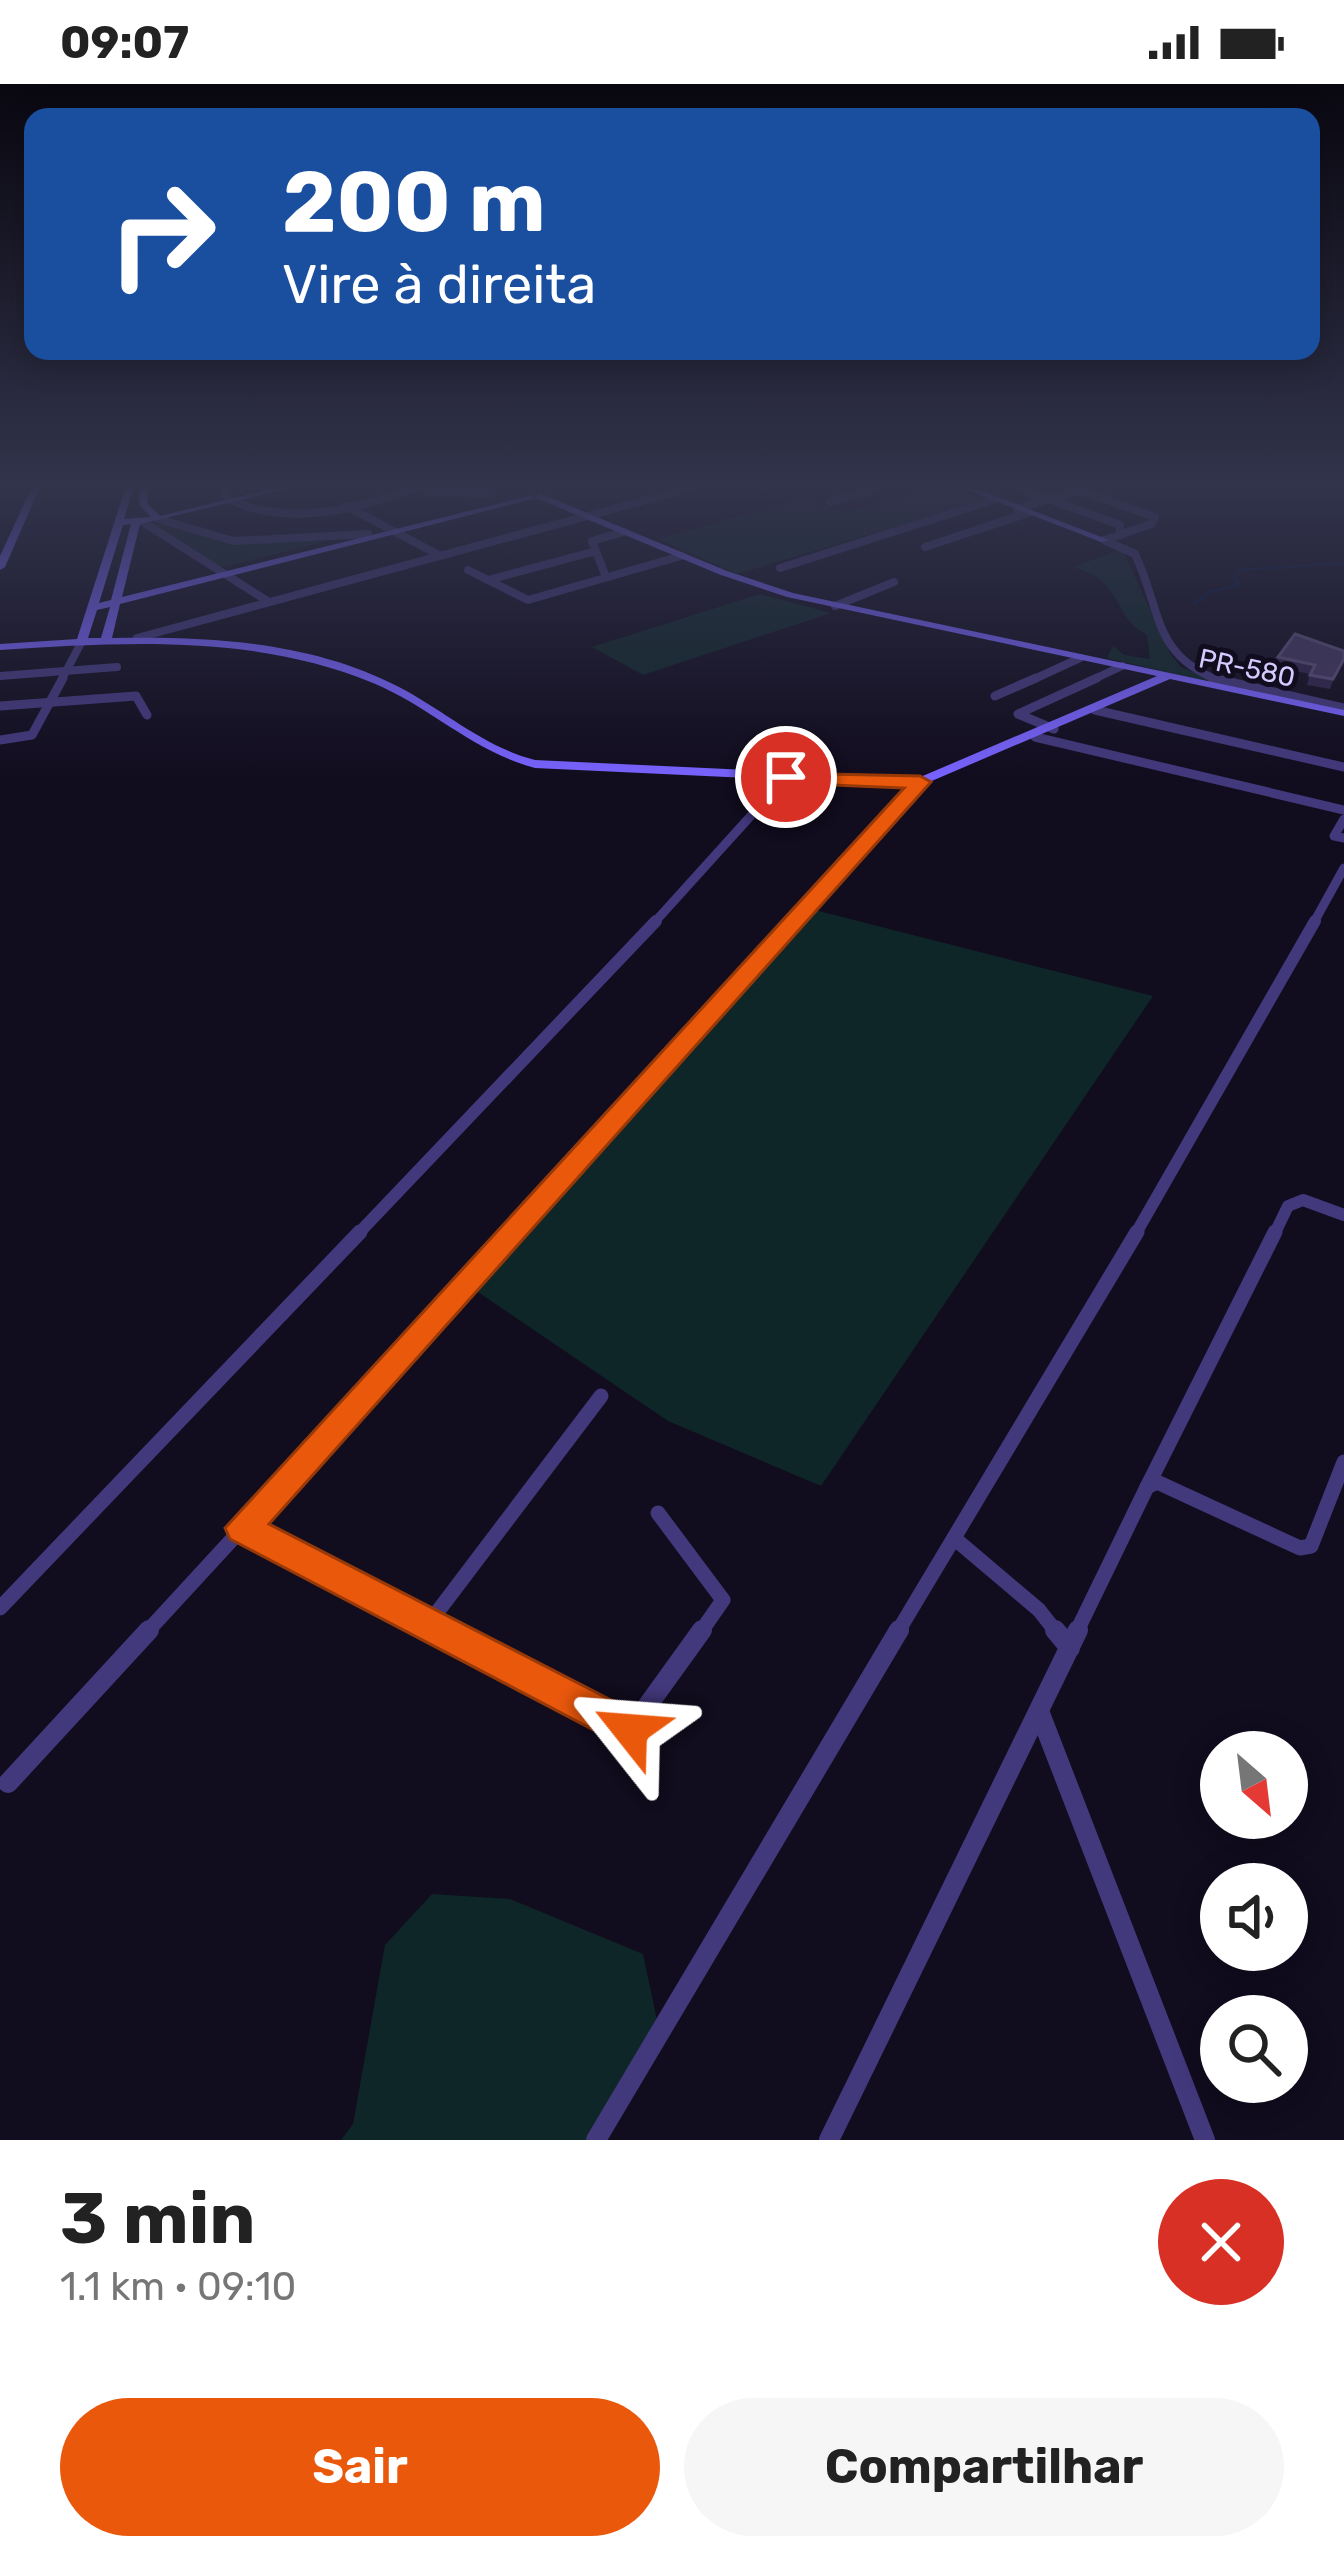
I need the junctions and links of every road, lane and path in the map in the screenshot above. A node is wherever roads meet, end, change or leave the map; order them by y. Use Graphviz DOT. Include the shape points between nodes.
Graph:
graph roads {
  1 [pos="102,585"];
  2 [pos="120,585"];
  3 [pos="181,585"];
  4 [pos="242,585"];
  5 [pos="332,585"];
  6 [pos="498,585"];
  7 [pos="579,585"];
  8 [pos="770,585"];
  9 [pos="887,585"];
  10 [pos="1147,585"];
  11 [pos="115,602"];
  12 [pos="269,602"];
  13 [pos="97,604"];
  14 [pos="835,606"];
  15 [pos="136,638"];
  16 [pos="106,640"];
  17 [pos="82,641"];
  18 [pos="0,646"];
  19 [pos="1080,658"];
  20 [pos="1122,666"];
  21 [pos="118,667"];
  22 [pos="70,671"];
  23 [pos="0,676"];
  24 [pos="1168,676"];
  25 [pos="995,696"];
  26 [pos="53,702"];
  27 [pos="0,706"];
  28 [pos="1095,710"];
  29 [pos="1344,711"];
  30 [pos="147,715"];
  31 [pos="1054,729"];
  32 [pos="1035,737"];
  33 [pos="0,740"];
  34 [pos="1344,767"];
  35 [pos="786,777"];
  36 [pos="920,782"];
  37 [pos="1344,810"];
  38 [pos="1344,819"];
  39 [pos="1339,837"];
  40 [pos="1344,868"];
  41 [pos="1344,1216"];
  42 [pos="602,1396"];
  43 [pos="1344,1462"];
  44 [pos="1148,1487"];
  45 [pos="658,1513"];
  46 [pos="243,1528"];
  47 [pos="954,1538"];
  48 [pos="0,1608"];
  49 [pos="429,1623"];
  50 [pos="1070,1648"];
  51 [pos="1039,1711"];
  52 [pos="8,1783"];
  53 [pos="596,2140"];
  54 [pos="830,2140"];
  55 [pos="1204,2140"];
  1 -- 13 [label="street"];
  2 -- 11 [label="street"];
  3 -- 11 [label="street"];
  4 -- 12 [label="street"];
  5 -- 12 [label="street"];
  6 -- 7 [label="street" via="528,600"];
  8 -- 14 [label="street, PR-580 / PR-580"];
  9 -- 14 [label="street"];
  10 -- 29 [label="street" via="1171,650 1185,665"];
  11 -- 13 [label="street"];
  11 -- 16 [label="street"];
  12 -- 15 [label="street"];
  13 -- 17 [label="street"];
  14 -- 19 [label="street, PR-580 / PR-580"];
  15 -- 16 [label="street"];
  15 -- 35 [label="street" via="236,646 341,668 524,762"];
  16 -- 17 [label="street"];
  17 -- 18 [label="street"];
  17 -- 22 [label="street"];
  19 -- 20 [label="street, PR-580 / PR-580"];
  19 -- 25 [label="street"];
  20 -- 24 [label="street, PR-580 / PR-580"];
  20 -- 31 [label="street" via="1018,714"];
  21 -- 22 [label="street"];
  22 -- 23 [label="street"];
  22 -- 26 [label="street"];
  24 -- 28 [label="street"];
  24 -- 29 [label="street, PR-580 / PR-580"];
  26 -- 27 [label="street"];
  26 -- 30 [label="street" via="136,696"];
  26 -- 33 [label="street" via="32,735"];
  28 -- 31 [label="street"];
  28 -- 34 [label="street"];
  31 -- 32 [label="street"];
  32 -- 36 [label="street"];
  32 -- 37 [label="street"];
  35 -- 36 [label="street"];
  35 -- 48 [label="street"];
  36 -- 46 [label="street"];
  38 -- 39 [label="street"];
  40 -- 47 [label="street"];
  41 -- 44 [label="street" via="1303,1200 1288,1206"];
  42 -- 49 [label="street"];
  43 -- 44 [label="street" via="1318,1534 1300,1548 1157,1482"];
  44 -- 50 [label="street"];
  45 -- 49 [label="street" via="723,1600 630,1730"];
  46 -- 49 [label="street"];
  46 -- 52 [label="street"];
  47 -- 50 [label="street" via="1039,1610"];
  47 -- 53 [label="street"];
  50 -- 51 [label="street"];
  51 -- 54 [label="street"];
  51 -- 55 [label="street"];
}
